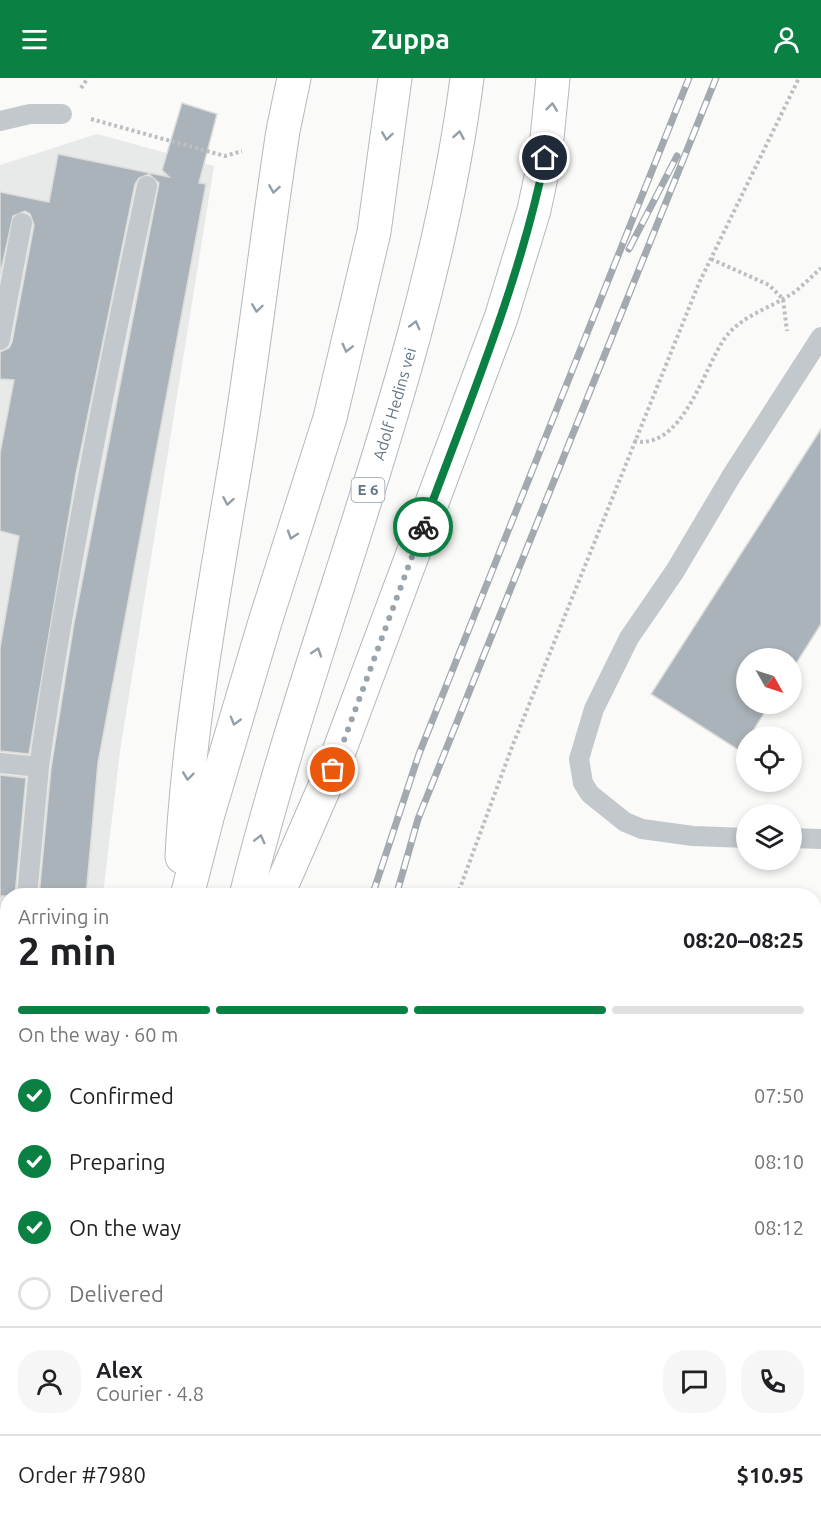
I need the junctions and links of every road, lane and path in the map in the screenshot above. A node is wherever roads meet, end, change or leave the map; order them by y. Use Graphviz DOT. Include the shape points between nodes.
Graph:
graph roads {
  1 [pos="294,78"];
  2 [pos="395,78"];
  3 [pos="467,78"];
  4 [pos="553,78"];
  5 [pos="799,78"];
  6 [pos="62,114"];
  7 [pos="0,121"];
  8 [pos="245,149"];
  9 [pos="147,186"];
  10 [pos="22,224"];
  11 [pos="711,259"];
  12 [pos="821,268"];
  13 [pos="783,299"];
  14 [pos="821,337"];
  15 [pos="0,340"];
  16 [pos="634,441"];
  17 [pos="0,763"];
  18 [pos="39,767"];
  19 [pos="736,838"];
  20 [pos="802,838"];
  21 [pos="821,839"];
  22 [pos="28,888"];
  23 [pos="180,888"];
  24 [pos="189,888"];
  25 [pos="248,888"];
  26 [pos="281,888"];
  27 [pos="460,888"];
  1 -- 23 [label="highway, one-way" via="199,676 185,796"];
  2 -- 24 [label="highway, one-way" via="374,232 335,394 249,674"];
  25 -- 3 [label="highway, Adolf Hedins vei / E 6, one-way" via="414,330 450,186"];
  26 -- 4 [label="highway, one-way" via="333,770 501,318 534,210 545,158"];
  5 -- 11 [label="path"];
  6 -- 7 [label="lane" via="30,114"];
  6 -- 8 [label="path" via="113,123 225,156"];
  9 -- 18 [label="lane" via="94,436"];
  10 -- 15 [label="lane"];
  11 -- 13 [label="path" via="769,285"];
  11 -- 16 [label="path"];
  12 -- 13 [label="path"];
  13 -- 16 [label="path" via="732,329 679,420 656,438 644,443"];
  14 -- 19 [label="lane" via="629,638 594,709 579,759 579,772 590,794 626,822 642,829"];
  16 -- 27 [label="path"];
  17 -- 18 [label="lane"];
  18 -- 22 [label="lane"];
  20 -- 21 [label="lane"];
}
